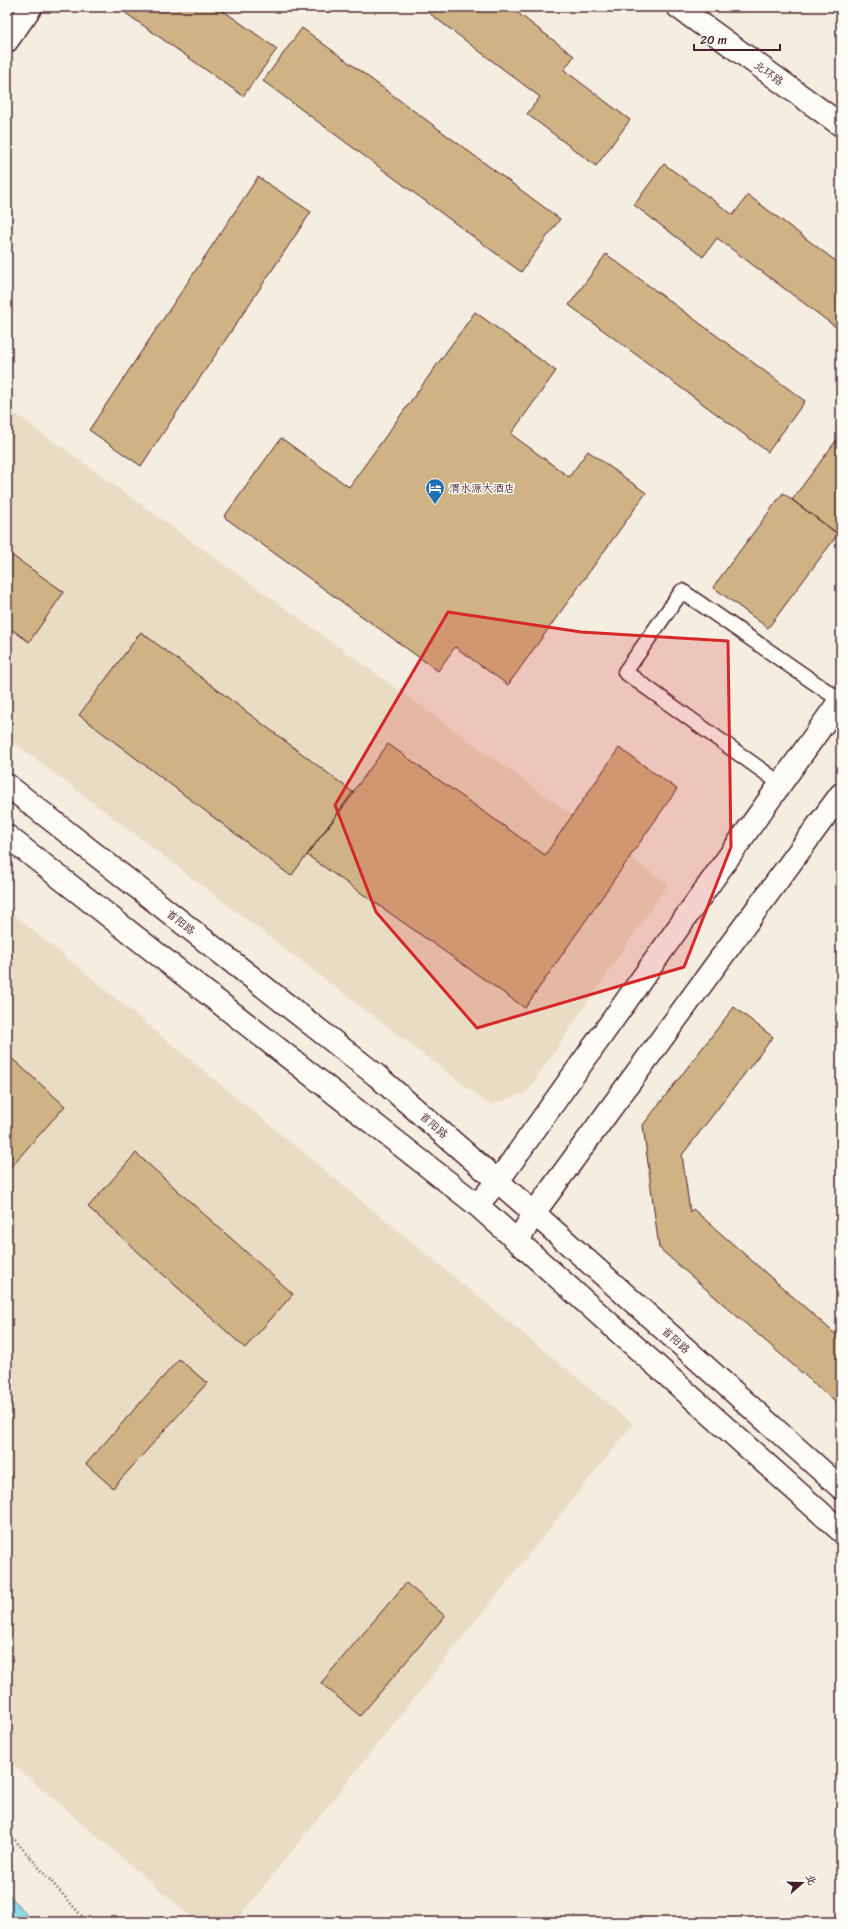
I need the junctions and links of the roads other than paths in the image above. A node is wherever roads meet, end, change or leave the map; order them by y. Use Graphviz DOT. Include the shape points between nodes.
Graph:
graph roads {
  1 [pos="31,7"];
  2 [pos="678,7"];
  3 [pos="7,41"];
  4 [pos="841,125"];
  5 [pos="841,700"];
  6 [pos="781,784"];
  7 [pos="7,785"];
  8 [pos="841,794"];
  9 [pos="7,836"];
  10 [pos="498,1181"];
  11 [pos="477,1205"];
  12 [pos="534,1213"];
  13 [pos="518,1241"];
  14 [pos="841,1488"];
  15 [pos="841,1531"];
  1 -- 3 [label="main road"];
  2 -- 4 [label="main road, 北环路"];
  5 -- 6 [label="main road"];
  5 -- 6 [label="lane" via="682,591 625,672"];
  6 -- 10 [label="main road"];
  7 -- 10 [label="main road, 首阳路" via="376,1075"];
  8 -- 12 [label="main road"];
  9 -- 11 [label="main road"];
  10 -- 11 [label="main road"];
  10 -- 12 [label="main road, 首阳路"];
  11 -- 13 [label="main road"];
  12 -- 13 [label="main road"];
  12 -- 14 [label="main road, 首阳路"];
  13 -- 15 [label="main road"];
}
